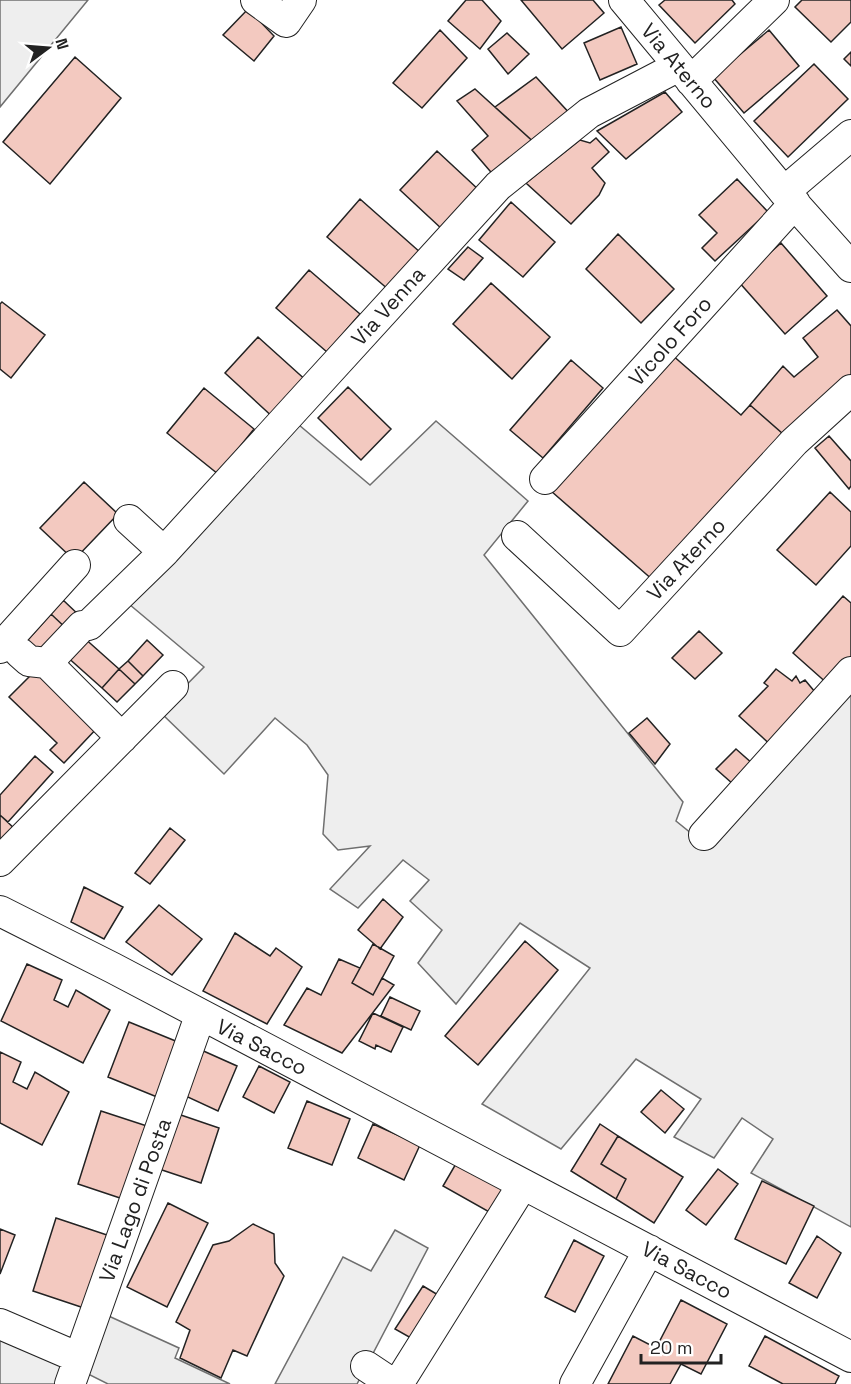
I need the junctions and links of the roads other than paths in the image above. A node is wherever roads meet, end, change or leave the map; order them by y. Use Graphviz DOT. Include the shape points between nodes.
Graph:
graph roads {
  1 [pos="301,0"];
  2 [pos="774,0"];
  3 [pos="627,1"];
  4 [pos="246,3"];
  5 [pos="685,74"];
  6 [pos="851,135"];
  7 [pos="790,197"];
  8 [pos="851,267"];
  9 [pos="851,390"];
  10 [pos="545,479"];
  11 [pos="129,520"];
  12 [pos="517,536"];
  13 [pos="164,552"];
  14 [pos="75,566"];
  15 [pos="22,654"];
  16 [pos="851,672"];
  17 [pos="173,686"];
  18 [pos="122,738"];
  19 [pos="704,835"];
  20 [pos="0,861"];
  21 [pos="0,911"];
  22 [pos="200,1016"];
  23 [pos="523,1184"];
  24 [pos="650,1250"];
  25 [pos="0,1324"];
  26 [pos="851,1357"];
  27 [pos="366,1366"];
  28 [pos="74,1371"];
  29 [pos="393,1384"];
  30 [pos="398,1384"];
  31 [pos="575,1384"];
  1 -- 4 [label="street" via="286,22"];
  2 -- 5 [label="street, Via Venna"];
  3 -- 5 [label="street, Via Aterno"];
  5 -- 7 [label="street, Via Aterno"];
  5 -- 13 [label="street, Via Venna" via="589,113 498,186"];
  6 -- 7 [label="street, Vicolo Foro"];
  7 -- 8 [label="street, Via Aterno"];
  7 -- 10 [label="street, Vicolo Foro"];
  9 -- 12 [label="street, Via Aterno" via="794,442 620,631"];
  11 -- 13 [label="street"];
  13 -- 15 [label="street, Via Venna" via="89,625"];
  14 -- 15 [label="street"];
  15 -- 18 [label="street"];
  16 -- 19 [label="street"];
  17 -- 18 [label="street"];
  18 -- 20 [label="street"];
  21 -- 22 [label="street, Via Sacco"];
  22 -- 23 [label="street, Via Sacco"];
  22 -- 28 [label="street, Via Lago di Posta"];
  23 -- 24 [label="street, Via Sacco"];
  23 -- 30 [label="street"];
  24 -- 26 [label="street, Via Sacco"];
  24 -- 31 [label="street"];
  25 -- 28 [label="street"];
  27 -- 29 [label="street"];
}
